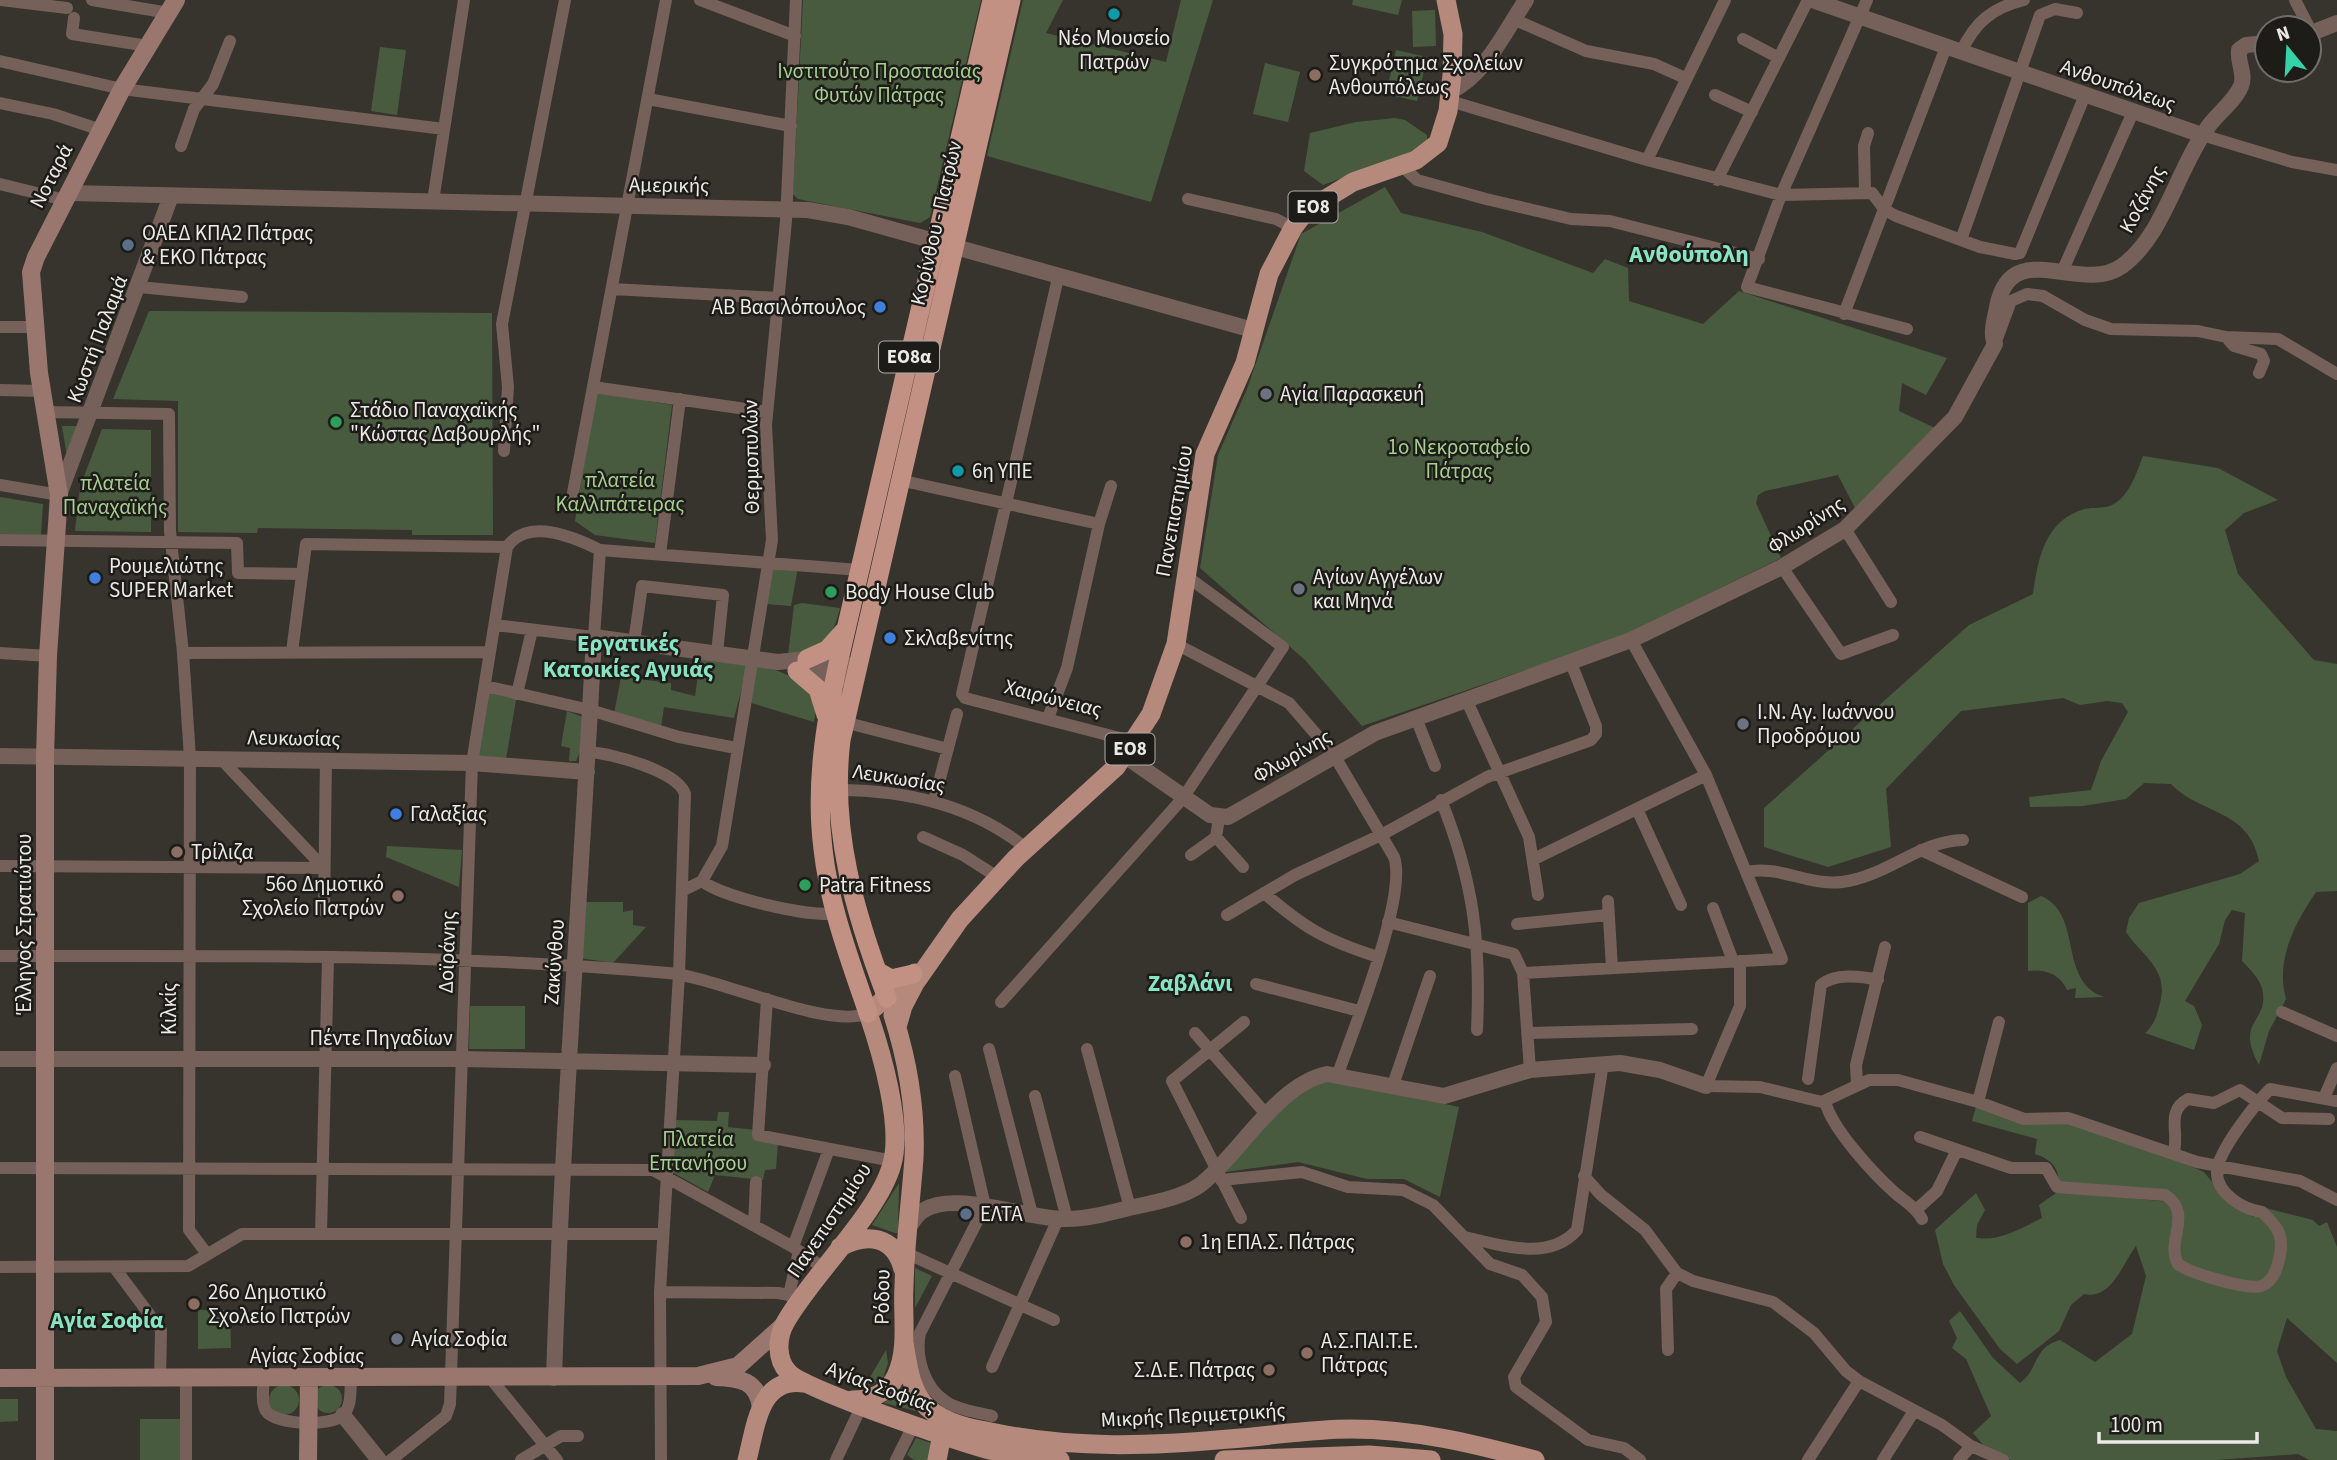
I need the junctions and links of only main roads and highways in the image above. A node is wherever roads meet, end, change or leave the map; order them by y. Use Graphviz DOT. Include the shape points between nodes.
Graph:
graph roads {
  1 [pos="992,0"];
  2 [pos="1011,0"];
  3 [pos="1446,0"];
  4 [pos="172,6"];
  5 [pos="944,246"];
  6 [pos="41,391"];
  7 [pos="847,627"];
  8 [pos="845,672"];
  9 [pos="835,721"];
  10 [pos="930,961"];
  11 [pos="877,971"];
  12 [pos="913,974"];
  13 [pos="887,998"];
  14 [pos="868,1013"];
  15 [pos="897,1027"];
  16 [pos="837,1249"];
  17 [pos="904,1284"];
  18 [pos="785,1324"];
  19 [pos="904,1343"];
  20 [pos="698,1376"];
  21 [pos="0,1378"];
  22 [pos="46,1378"];
  23 [pos="309,1379"];
  24 [pos="804,1383"];
  25 [pos="854,1402"];
  26 [pos="761,1408"];
  27 [pos="945,1419"];
  28 [pos="45,1460"];
  29 [pos="308,1460"];
  30 [pos="747,1460"];
  31 [pos="937,1460"];
  32 [pos="1060,1460"];
  33 [pos="1224,1460"];
  34 [pos="1431,1460"];
  35 [pos="1535,1460"];
  1 -- 5 [label="highway, Κορίνθου - Πατρών / ΕΟ8α"];
  2 -- 5 [label="highway, Κορίνθου - Πατρών / ΕΟ8α"];
  3 -- 10 [label="main road, Πανεπιστημίου / ΕΟ8" via="1453,34 1451,96 1438,143 1422,157 1353,182 1306,211 1269,274 1245,363 1205,454 1176,644 1163,686 1130,749 960,919"];
  4 -- 6 [label="main road, Νοταρά" via="122,89 33,265"];
  5 -- 7 [label="highway, Κορίνθου - Πατρών / ΕΟ8α"];
  5 -- 8 [label="highway, Κορίνθου - Πατρών / ΕΟ8α" via="899,480"];
  6 -- 22 [label="main road, Έλληνος Στρατιώτου" via="59,495 45,757"];
  7 -- 8 [label="highway, Κορίνθου - Πατρών / ΕΟ8α"];
  7 -- 9 [label="highway" via="827,650 793,664 818,689"];
  8 -- 9 [label="highway, Κορίνθου - Πατρών / ΕΟ8α"];
  9 -- 11 [label="highway, Κορίνθου - Πατρών / ΕΟ8α" via="847,872"];
  9 -- 14 [label="highway, Κορίνθου - Πατρών / ΕΟ8α" via="820,808 823,850 836,913"];
  10 -- 12 [label="main road, Πανεπιστημίου / ΕΟ8"];
  10 -- 15 [label="main road, Πανεπιστημίου / ΕΟ8" via="905,1000"];
  11 -- 12 [label="highway" via="891,979"];
  11 -- 13 [label="highway, Κορίνθου - Πατρών / ΕΟ8α"];
  12 -- 13 [label="main road, Πανεπιστημίου / ΕΟ8"];
  13 -- 14 [label="main road, ΕΟ8"];
  13 -- 15 [label="main road, Κορίνθου - Πατρών / ΕΟ8α"];
  14 -- 16 [label="main road, Πανεπιστημίου" via="886,1075 893,1161 880,1191"];
  15 -- 17 [label="main road, Ρόδου" via="911,1086 914,1158"];
  16 -- 17 [label="main road" via="862,1238 885,1241 901,1262"];
  16 -- 18 [label="main road, Πανεπιστημίου" via="825,1269 794,1300"];
  17 -- 19 [label="main road, Ρόδου"];
  18 -- 20 [label="main road" via="738,1366"];
  18 -- 24 [label="main road" via="779,1355 788,1373"];
  19 -- 25 [label="main road, Ρόδου" via="898,1373 886,1390"];
  19 -- 27 [label="main road, Μικρής Περιμετρικής" via="917,1394"];
  20 -- 23 [label="main road, Αγίας Σοφίας"];
  20 -- 26 [label="main road" via="743,1379 756,1389"];
  21 -- 22 [label="main road, Αγίας Σοφίας"];
  22 -- 23 [label="main road, Αγίας Σοφίας"];
  22 -- 28 [label="main road, Έλληνος Στρατιώτου"];
  23 -- 29 [label="main road"];
  24 -- 25 [label="main road, Αγίας Σοφίας"];
  24 -- 26 [label="main road" via="777,1386"];
  25 -- 27 [label="main road, Αγίας Σοφίας" via="914,1424"];
  26 -- 30 [label="main road"];
  27 -- 31 [label="main road"];
  27 -- 32 [label="main road, Μικρής Περιμετρικής" via="997,1451"];
  27 -- 35 [label="main road, Μικρής Περιμετρικής" via="1021,1438 1101,1444 1382,1429"];
  33 -- 34 [label="main road" via="1330,1455"];
}
